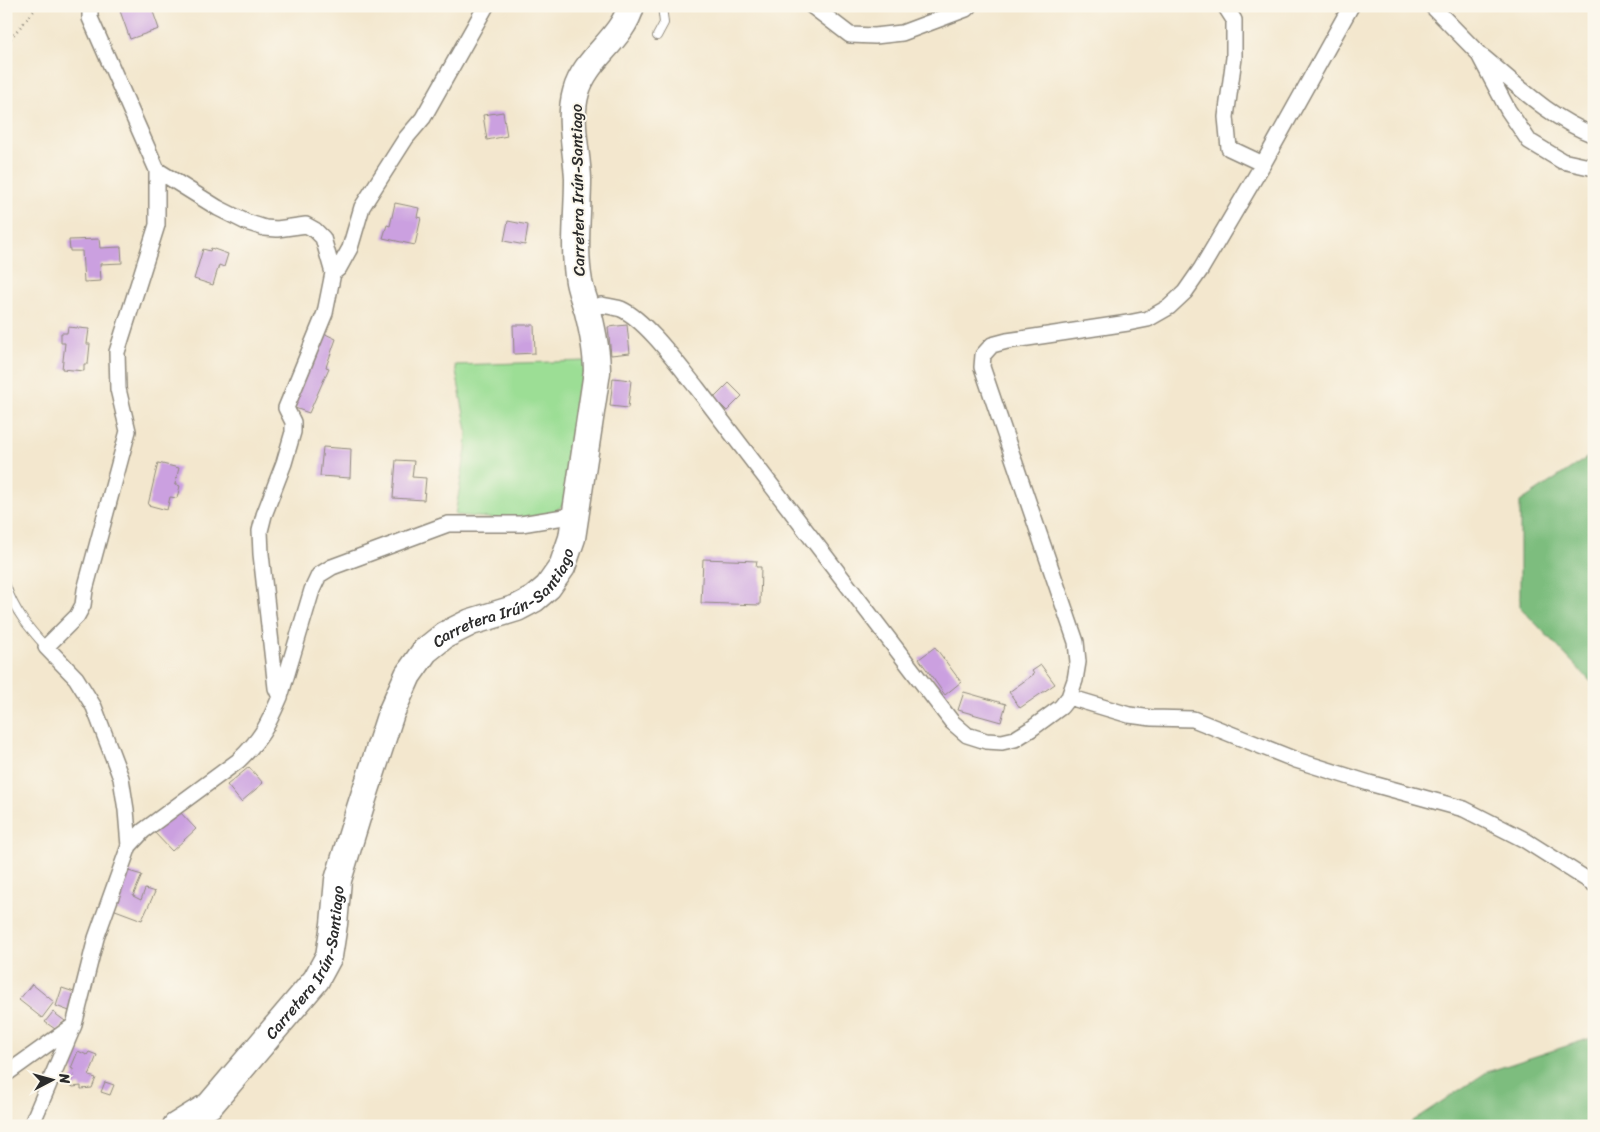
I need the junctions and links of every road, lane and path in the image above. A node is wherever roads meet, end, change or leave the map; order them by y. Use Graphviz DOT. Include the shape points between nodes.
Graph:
graph roads {
  1 [pos="38,6"];
  2 [pos="90,6"];
  3 [pos="486,6"];
  4 [pos="631,6"];
  5 [pos="662,6"];
  6 [pos="812,6"];
  7 [pos="969,6"];
  8 [pos="1225,6"];
  9 [pos="1351,6"];
  10 [pos="1432,6"];
  11 [pos="657,36"];
  12 [pos="6,41"];
  13 [pos="1478,53"];
  14 [pos="1594,135"];
  15 [pos="1263,164"];
  16 [pos="1594,168"];
  17 [pos="158,170"];
  18 [pos="333,273"];
  19 [pos="588,312"];
  20 [pos="576,515"];
  21 [pos="6,586"];
  22 [pos="46,648"];
  23 [pos="280,697"];
  24 [pos="1069,697"];
  25 [pos="129,846"];
  26 [pos="1594,884"];
  27 [pos="74,1025"];
  28 [pos="6,1074"];
  29 [pos="31,1126"];
  30 [pos="176,1126"];
  1 -- 12 [label="path"];
  2 -- 17 [label="street" via="90,18"];
  3 -- 18 [label="street" via="423,118 406,138 362,207 350,248"];
  4 -- 19 [label="highway, Carretera Irún-Santiago" via="611,41 582,77 573,104 578,178 575,257"];
  5 -- 11 [label="lane" via="664,23"];
  6 -- 7 [label="street" via="850,35 875,36 902,33"];
  8 -- 15 [label="street" via="1234,20 1234,58 1226,117 1229,148"];
  9 -- 15 [label="street"];
  10 -- 13 [label="street"];
  13 -- 14 [label="street" via="1545,109"];
  13 -- 16 [label="street" via="1508,110 1529,140 1562,161"];
  15 -- 24 [label="street" via="1201,270 1169,308 1148,319 1128,323 1007,340 992,345 983,355 982,367 1076,642 1078,662"];
  17 -- 18 [label="street" via="246,222 277,229 306,225 315,230 323,238"];
  17 -- 22 [label="street" via="158,225 117,352 118,389 128,432 83,606"];
  18 -- 23 [label="street" via="325,313 286,408 293,422 293,432 260,531 276,688"];
  19 -- 20 [label="highway, Carretera Irún-Santiago" via="597,350 597,372"];
  19 -- 24 [label="street" via="601,305 621,309 640,322 662,346 937,704 967,735 986,741 1015,739 1061,707"];
  20 -- 23 [label="street" via="521,524 448,524 332,567 319,575 312,590"];
  20 -- 30 [label="highway, Carretera Irún-Santiago" via="562,567 548,586 516,608 471,622 445,635 425,651 408,675 391,713 338,880 329,956 316,980 210,1105"];
  21 -- 22 [label="lane" via="16,611"];
  22 -- 25 [label="street" via="76,678 94,706 121,778"];
  23 -- 25 [label="street" via="261,737 250,750 142,830"];
  24 -- 26 [label="street" via="1129,715 1192,719 1296,760 1464,809 1523,839"];
  25 -- 27 [label="street" via="96,938"];
  27 -- 28 [label="street"];
  27 -- 29 [label="street"];
}
